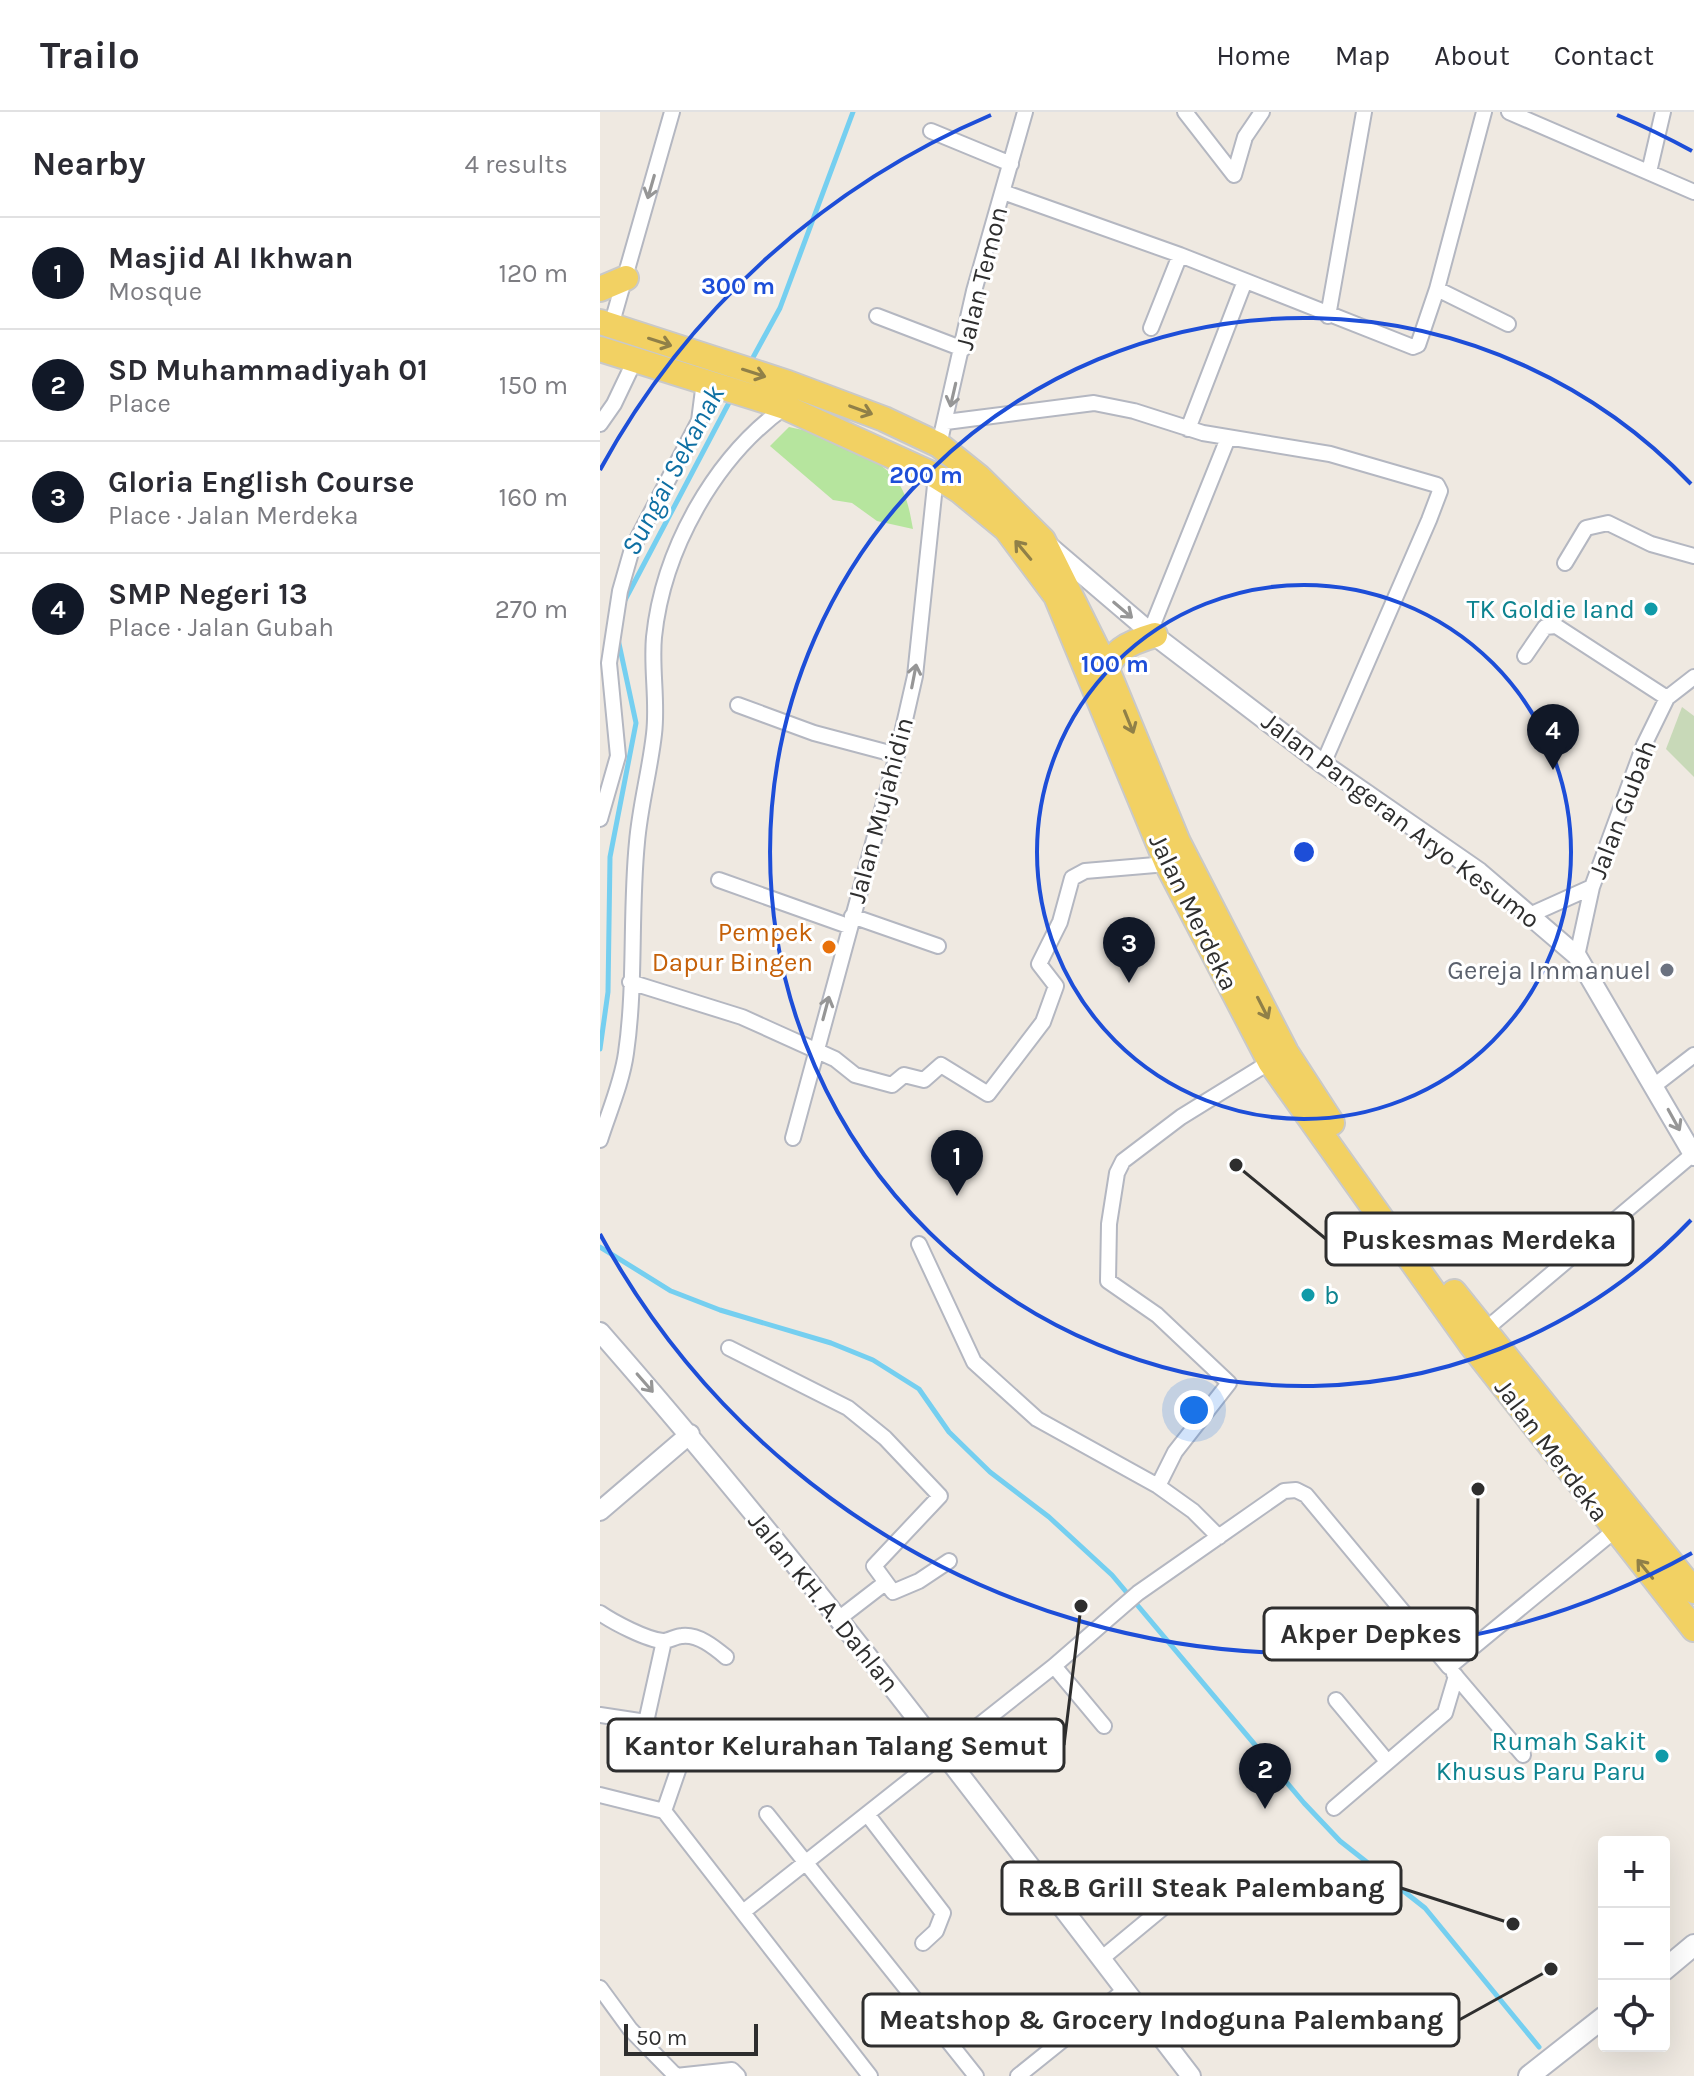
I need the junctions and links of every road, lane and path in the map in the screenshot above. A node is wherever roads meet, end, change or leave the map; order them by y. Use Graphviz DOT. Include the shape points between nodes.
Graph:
graph roads {
  1 [pos="672,112"];
  2 [pos="1025,112"];
  3 [pos="1185,112"];
  4 [pos="1262,112"];
  5 [pos="1364,112"];
  6 [pos="1484,112"];
  7 [pos="1509,112"];
  8 [pos="1663,112"];
  9 [pos="931,131"];
  10 [pos="1011,164"];
  11 [pos="1649,172"];
  12 [pos="1003,192"];
  13 [pos="1694,192"];
  14 [pos="1180,255"];
  15 [pos="626,278"];
  16 [pos="1245,281"];
  17 [pos="600,289"];
  18 [pos="1437,289"];
  19 [pos="877,316"];
  20 [pos="1328,316"];
  21 [pos="606,324"];
  22 [pos="1508,324"];
  23 [pos="1151,328"];
  24 [pos="600,349"];
  25 [pos="963,349"];
  26 [pos="635,360"];
  27 [pos="711,384"];
  28 [pos="781,398"];
  29 [pos="600,424"];
  30 [pos="1188,429"];
  31 [pos="943,434"];
  32 [pos="1228,438"];
  33 [pos="936,476"];
  34 [pos="1043,540"];
  35 [pos="1694,556"];
  36 [pos="1565,563"];
  37 [pos="1153,634"];
  38 [pos="1525,656"];
  39 [pos="1106,667"];
  40 [pos="1694,677"];
  41 [pos="1099,698"];
  42 [pos="1667,698"];
  43 [pos="738,705"];
  44 [pos="897,755"];
  45 [pos="1323,764"];
  46 [pos="600,819"];
  47 [pos="1167,864"];
  48 [pos="719,880"];
  49 [pos="1592,887"];
  50 [pos="1532,914"];
  51 [pos="850,921"];
  52 [pos="938,946"];
  53 [pos="1577,956"];
  54 [pos="630,982"];
  55 [pos="816,1050"];
  56 [pos="1694,1055"];
  57 [pos="1270,1062"];
  58 [pos="1655,1085"];
  59 [pos="793,1138"];
  60 [pos="600,1140"];
  61 [pos="1693,1155"];
  62 [pos="919,1244"];
  63 [pos="600,1332"];
  64 [pos="1476,1337"];
  65 [pos="729,1348"];
  66 [pos="690,1434"];
  67 [pos="1158,1486"];
  68 [pos="600,1511"];
  69 [pos="1614,1531"];
  70 [pos="1219,1537"];
  71 [pos="949,1561"];
  72 [pos="885,1583"];
  73 [pos="1694,1591"];
  74 [pos="600,1613"];
  75 [pos="837,1620"];
  76 [pos="1694,1629"];
  77 [pos="664,1641"];
  78 [pos="726,1657"];
  79 [pos="1054,1666"];
  80 [pos="1453,1672"];
  81 [pos="1336,1700"];
  82 [pos="600,1715"];
  83 [pos="646,1722"];
  84 [pos="1104,1726"];
  85 [pos="943,1753"];
  86 [pos="1523,1755"];
  87 [pos="1386,1760"];
  88 [pos="600,1795"];
  89 [pos="1334,1808"];
  90 [pos="664,1811"];
  91 [pos="767,1814"];
  92 [pos="867,1814"];
  93 [pos="804,1863"];
  94 [pos="1194,1882"];
  95 [pos="743,1912"];
  96 [pos="923,1943"];
  97 [pos="1694,1945"];
  98 [pos="1101,1959"];
  99 [pos="1670,1965"];
  100 [pos="600,1988"];
  101 [pos="1125,1990"];
  102 [pos="1598,2022"];
  103 [pos="738,2076"];
  104 [pos="870,2076"];
  105 [pos="976,2076"];
  106 [pos="1018,2076"];
  107 [pos="1191,2076"];
  108 [pos="1529,2076"];
  1 -- 15 [label="street, one-way"];
  2 -- 10 [label="street, Jalan Temon"];
  3 -- 4 [label="street" via="1234,175 1245,137"];
  5 -- 20 [label="street"];
  6 -- 18 [label="street"];
  7 -- 11 [label="street"];
  8 -- 11 [label="street"];
  9 -- 10 [label="street"];
  10 -- 12 [label="street, Jalan Temon"];
  11 -- 13 [label="street"];
  12 -- 14 [label="street"];
  12 -- 25 [label="street, Jalan Temon"];
  14 -- 16 [label="street"];
  14 -- 23 [label="street"];
  15 -- 17 [label="main road"];
  15 -- 21 [label="street"];
  16 -- 20 [label="street"];
  16 -- 30 [label="street"];
  18 -- 20 [label="street" via="1413,347"];
  18 -- 22 [label="street"];
  19 -- 25 [label="street"];
  21 -- 28 [label="main road, Jalan Merdeka, one-way" via="720,362"];
  24 -- 26 [label="main road, Jalan Merdeka"];
  25 -- 31 [label="street, Jalan Temon, one-way"];
  26 -- 27 [label="main road, Jalan Merdeka"];
  26 -- 29 [label="street"];
  27 -- 28 [label="main road, Jalan Merdeka"];
  27 -- 46 [label="street" via="699,421 632,549 620,591 609,663 618,756"];
  28 -- 31 [label="main road, Jalan Merdeka, one-way"];
  28 -- 33 [label="main road, Jalan Merdeka"];
  28 -- 54 [label="street" via="737,448 700,503 665,579 654,641 655,731 637,839"];
  30 -- 31 [label="street" via="1094,403"];
  30 -- 32 [label="street"];
  31 -- 34 [label="main road, Jalan Merdeka"];
  32 -- 37 [label="street"];
  32 -- 45 [label="street" via="1330,454 1434,483 1440,491"];
  41 -- 33 [label="main road, Jalan Merdeka, one-way" via="1056,596 1039,569 1006,529"];
  44 -- 33 [label="street, Jalan Mujahidin, one-way" via="920,648"];
  34 -- 37 [label="street, Jalan Pangeran Aryo Kesumo, one-way"];
  34 -- 39 [label="main road, Jalan Merdeka"];
  35 -- 36 [label="street" via="1651,544 1608,523 1586,528"];
  37 -- 39 [label="main road" via="1127,643"];
  37 -- 45 [label="street, Jalan Pangeran Aryo Kesumo"];
  38 -- 42 [label="street" via="1551,624"];
  39 -- 41 [label="main road"];
  39 -- 64 [label="main road, Jalan Merdeka, one-way" via="1178,842 1286,1052"];
  40 -- 42 [label="street, Jalan Gubah"];
  41 -- 47 [label="main road, Jalan Merdeka"];
  42 -- 49 [label="street, Jalan Gubah" via="1644,745"];
  43 -- 44 [label="street"];
  44 -- 51 [label="street, Jalan Mujahidin"];
  45 -- 50 [label="street, Jalan Pangeran Aryo Kesumo"];
  47 -- 55 [label="street" via="1085,871 1072,878 1060,922 1039,964 1056,986 1046,1017 989,1093 941,1065 922,1080 906,1074 888,1084 855,1075"];
  47 -- 57 [label="main road, Jalan Merdeka"];
  48 -- 51 [label="street"];
  49 -- 50 [label="street"];
  49 -- 53 [label="street, Jalan Gubah"];
  50 -- 53 [label="street, Jalan Pangeran Aryo Kesumo"];
  51 -- 52 [label="street"];
  55 -- 51 [label="street, Jalan Mujahidin, one-way"];
  53 -- 58 [label="street, Jalan Pangeran Aryo Kesumo"];
  54 -- 55 [label="street" via="742,1017"];
  54 -- 60 [label="street" via="626,1055"];
  55 -- 59 [label="street, Jalan Mujahidin"];
  56 -- 58 [label="street"];
  57 -- 64 [label="main road, Jalan Merdeka"];
  57 -- 67 [label="street" via="1181,1117 1129,1155 1117,1173 1108,1281 1157,1315 1229,1383 1175,1452"];
  58 -- 61 [label="street, Jalan Pangeran Aryo Kesumo, one-way"];
  61 -- 64 [label="street"];
  62 -- 67 [label="street" via="974,1362 1037,1419"];
  63 -- 66 [label="street, Jalan KH. A. Dahlan, one-way"];
  64 -- 69 [label="main road, Jalan Merdeka"];
  64 -- 73 [label="main road, Jalan Merdeka"];
  65 -- 72 [label="street" via="848,1408 940,1496 874,1566"];
  66 -- 68 [label="street"];
  66 -- 75 [label="street, Jalan KH. A. Dahlan"];
  67 -- 70 [label="street"];
  76 -- 69 [label="main road, Jalan Merdeka, one-way"];
  69 -- 80 [label="street"];
  70 -- 79 [label="street" via="1138,1593"];
  70 -- 80 [label="street" via="1284,1491 1306,1495"];
  71 -- 72 [label="street" via="893,1592"];
  72 -- 75 [label="street"];
  74 -- 77 [label="street"];
  75 -- 85 [label="street, Jalan KH. A. Dahlan"];
  77 -- 78 [label="street" via="682,1635 710,1644"];
  77 -- 83 [label="street"];
  79 -- 84 [label="street"];
  79 -- 85 [label="street"];
  80 -- 86 [label="street"];
  80 -- 87 [label="street" via="1445,1713"];
  81 -- 87 [label="street"];
  82 -- 83 [label="street"];
  83 -- 90 [label="street" via="671,1735 683,1756"];
  85 -- 92 [label="street"];
  85 -- 98 [label="street, Jalan KH. A. Dahlan"];
  87 -- 89 [label="street"];
  88 -- 90 [label="street"];
  90 -- 95 [label="street"];
  91 -- 93 [label="street"];
  92 -- 93 [label="street"];
  92 -- 96 [label="street" via="943,1913 936,1931"];
  93 -- 95 [label="street"];
  93 -- 105 [label="street"];
  94 -- 98 [label="street"];
  95 -- 104 [label="street"];
  97 -- 99 [label="main road"];
  98 -- 101 [label="street, Jalan KH. A. Dahlan"];
  100 -- 103 [label="street" via="630,2029 676,2076 732,2070"];
  101 -- 106 [label="street"];
  101 -- 107 [label="street, Jalan KH. A. Dahlan"];
  102 -- 108 [label="main road"];
}
